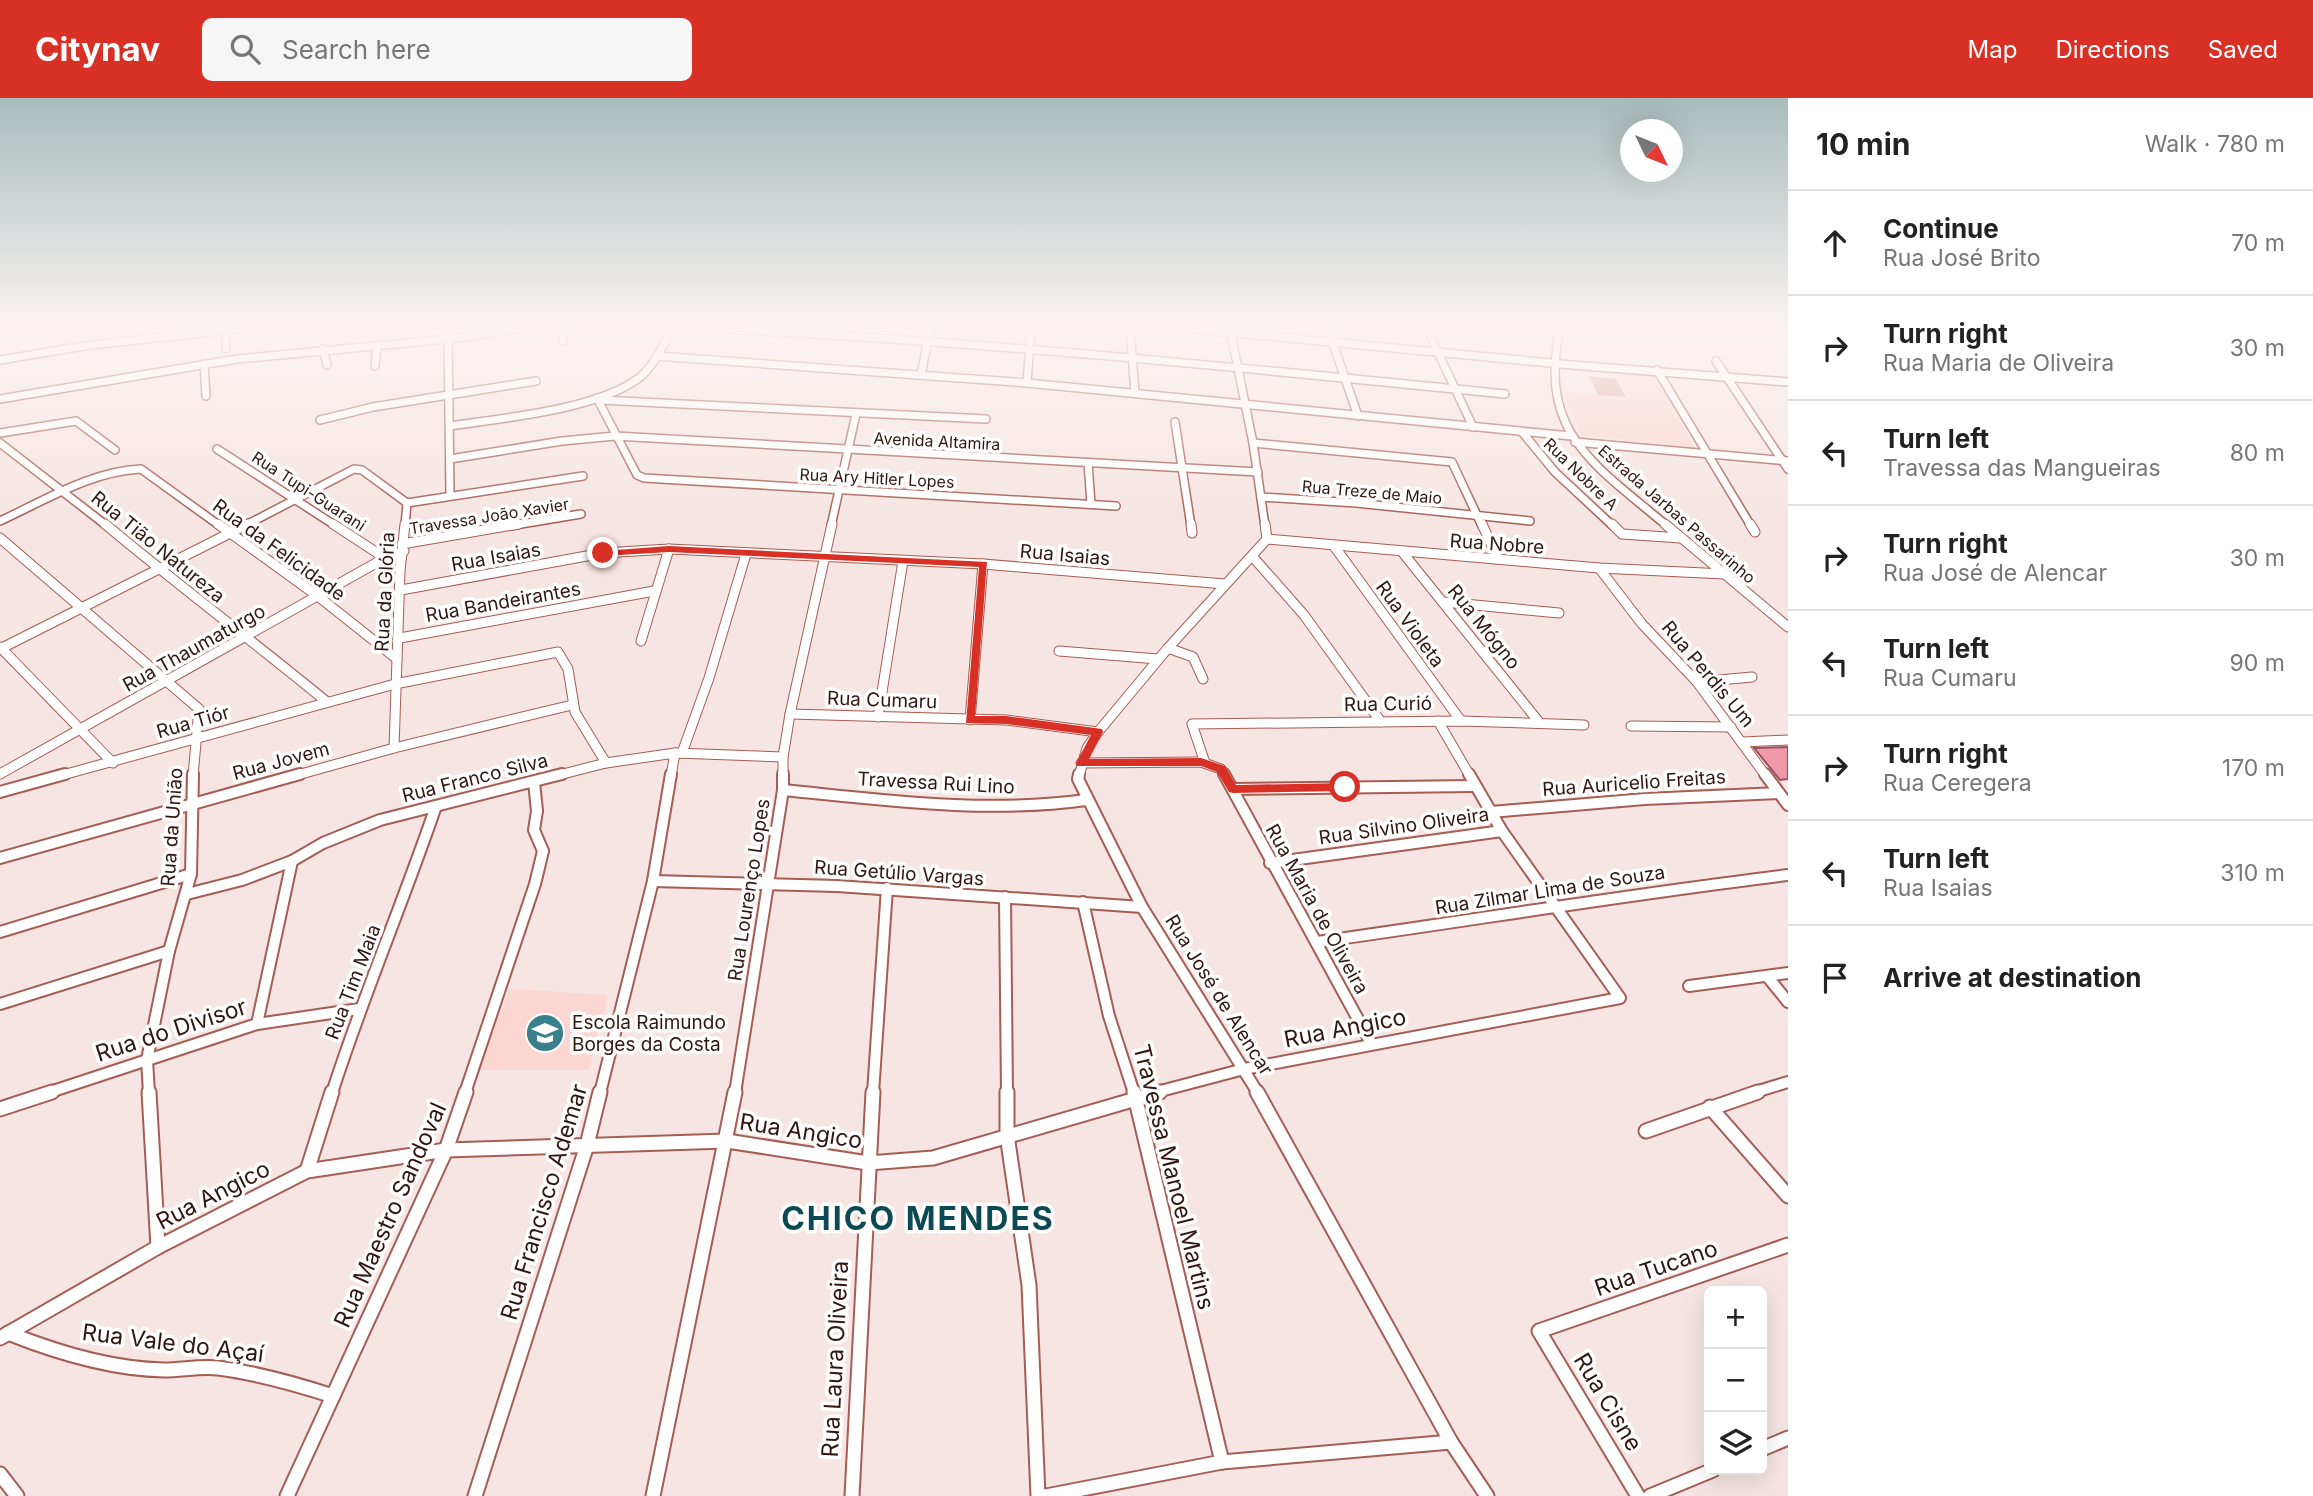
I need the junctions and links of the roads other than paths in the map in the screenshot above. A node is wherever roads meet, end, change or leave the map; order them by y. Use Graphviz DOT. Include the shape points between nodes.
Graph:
graph roads {
  1 [pos="28,394"];
  2 [pos="459,394"];
  3 [pos="608,394"];
  4 [pos="1148,394"];
  5 [pos="1241,394"];
  6 [pos="1351,394"];
  7 [pos="1457,394"];
  8 [pos="1558,394"];
  9 [pos="1672,394"];
  10 [pos="1737,394"];
  11 [pos="449,396"];
  12 [pos="0,399"];
  13 [pos="598,399"];
  14 [pos="1243,403"];
  15 [pos="856,414"];
  16 [pos="1358,415"];
  17 [pos="986,419"];
  18 [pos="320,420"];
  19 [pos="1175,422"];
  20 [pos="450,426"];
  21 [pos="1473,427"];
  22 [pos="1522,432"];
  23 [pos="0,433"];
  24 [pos="615,436"];
  25 [pos="1573,439"];
  26 [pos="1253,443"];
  27 [pos="2,446"];
  28 [pos="217,449"];
  29 [pos="115,450"];
  30 [pos="850,450"];
  31 [pos="1707,453"];
  32 [pos="450,459"];
  33 [pos="1785,461"];
  34 [pos="1088,463"];
  35 [pos="1182,467"];
  36 [pos="1788,469"];
  37 [pos="1258,472"];
  38 [pos="583,476"];
  39 [pos="838,489"];
  40 [pos="66,492"];
  41 [pos="450,495"];
  42 [pos="1261,497"];
  43 [pos="298,500"];
  44 [pos="407,503"];
  45 [pos="1091,504"];
  46 [pos="1116,506"];
  47 [pos="581,514"];
  48 [pos="1479,515"];
  49 [pos="0,521"];
  50 [pos="1530,521"];
  51 [pos="1755,532"];
  52 [pos="228,533"];
  53 [pos="1192,533"];
  54 [pos="0,538"];
  55 [pos="1681,538"];
  56 [pos="1267,539"];
  57 [pos="1334,546"];
  58 [pos="403,547"];
  59 [pos="669,549"];
  60 [pos="1403,553"];
  61 [pos="746,554"];
  62 [pos="1252,556"];
  63 [pos="823,557"];
  64 [pos="385,558"];
  65 [pos="1498,559"];
  66 [pos="903,561"];
  67 [pos="984,564"];
  68 [pos="157,568"];
  69 [pos="1599,568"];
  70 [pos="1725,574"];
  71 [pos="1225,584"];
  72 [pos="401,590"];
  73 [pos="654,591"];
  74 [pos="319,597"];
  75 [pos="1443,602"];
  76 [pos="81,606"];
  77 [pos="1559,613"];
  78 [pos="1788,627"];
  79 [pos="247,636"];
  80 [pos="400,638"];
  81 [pos="641,641"];
  82 [pos="0,648"];
  83 [pos="1168,648"];
  84 [pos="1059,651"];
  85 [pos="397,659"];
  86 [pos="1158,659"];
  87 [pos="1752,677"];
  88 [pos="1203,679"];
  89 [pos="167,680"];
  90 [pos="1697,682"];
  91 [pos="395,684"];
  92 [pos="327,702"];
  93 [pos="572,705"];
  94 [pos="790,714"];
  95 [pos="878,717"];
  96 [pos="970,720"];
  97 [pos="1438,721"];
  98 [pos="1461,721"];
  99 [pos="1381,722"];
  100 [pos="1539,722"];
  101 [pos="1584,725"];
  102 [pos="1631,726"];
  103 [pos="1731,727"];
  104 [pos="80,729"];
  105 [pos="1098,732"];
  106 [pos="198,739"];
  107 [pos="1788,740"];
  108 [pos="1743,742"];
  109 [pos="394,748"];
  110 [pos="679,753"];
  111 [pos="783,757"];
  112 [pos="113,763"];
  113 [pos="606,763"];
  114 [pos="1081,763"];
  115 [pos="1205,763"];
  116 [pos="0,774"];
  117 [pos="534,782"];
  118 [pos="1473,786"];
  119 [pos="1233,789"];
  120 [pos="783,790"];
  121 [pos="0,792"];
  122 [pos="1779,793"];
  123 [pos="1086,800"];
  124 [pos="191,803"];
  125 [pos="1788,805"];
  126 [pos="436,806"];
  127 [pos="1491,812"];
  128 [pos="1502,831"];
  129 [pos="0,858"];
  130 [pos="292,861"];
  131 [pos="1270,863"];
  132 [pos="191,874"];
  133 [pos="1788,875"];
  134 [pos="653,881"];
  135 [pos="768,882"];
  136 [pos="887,888"];
  137 [pos="187,894"];
  138 [pos="1005,897"];
  139 [pos="1083,902"];
  140 [pos="1142,908"];
  141 [pos="1557,909"];
  142 [pos="0,932"];
  143 [pos="1317,942"];
  144 [pos="169,951"];
  145 [pos="1788,973"];
  146 [pos="1767,976"];
  147 [pos="1689,986"];
  148 [pos="1788,1002"];
  149 [pos="0,1004"];
  150 [pos="359,1009"];
  151 [pos="257,1024"];
  152 [pos="1371,1043"];
  153 [pos="146,1059"];
  154 [pos="1244,1069"];
  155 [pos="1788,1082"];
  156 [pos="1136,1098"];
  157 [pos="1710,1107"];
  158 [pos="0,1109"];
  159 [pos="1646,1131"];
  160 [pos="1007,1135"];
  161 [pos="727,1141"];
  162 [pos="587,1145"];
  163 [pos="446,1150"];
  164 [pos="868,1163"];
  165 [pos="307,1171"];
  166 [pos="1788,1196"];
  167 [pos="1788,1245"];
  168 [pos="158,1247"];
  169 [pos="1539,1331"];
  170 [pos="4,1335"];
  171 [pos="333,1396"];
  172 [pos="1788,1438"];
  173 [pos="1451,1442"];
  174 [pos="1767,1447"];
  175 [pos="1222,1462"];
  176 [pos="0,1474"];
  177 [pos="1704,1474"];
  178 [pos="17,1496"];
  179 [pos="287,1496"];
  180 [pos="475,1496"];
  181 [pos="653,1496"];
  182 [pos="852,1496"];
  183 [pos="1038,1496"];
  184 [pos="1046,1496"];
  185 [pos="1487,1496"];
  186 [pos="1638,1496"];
  187 [pos="1650,1496"];
  1 -- 12 [label="street"];
  2 -- 11 [label="street"];
  3 -- 13 [label="street"];
  4 -- 14 [label="street"];
  5 -- 14 [label="street"];
  6 -- 16 [label="street"];
  7 -- 21 [label="street"];
  8 -- 25 [label="street, Estrada Jarbas Passarinho"];
  9 -- 31 [label="street"];
  10 -- 33 [label="street"];
  11 -- 18 [label="street"];
  11 -- 20 [label="street"];
  13 -- 15 [label="street"];
  13 -- 20 [label="street"];
  13 -- 24 [label="street"];
  14 -- 16 [label="street"];
  14 -- 26 [label="street"];
  15 -- 17 [label="street"];
  15 -- 30 [label="street, Rua Lourenço Lopes"];
  16 -- 21 [label="street"];
  19 -- 35 [label="street"];
  20 -- 32 [label="street"];
  21 -- 22 [label="street"];
  22 -- 25 [label="street"];
  22 -- 55 [label="street, Rua Nobre A" via="1555,472 1622,534"];
  23 -- 29 [label="street" via="76,421"];
  24 -- 30 [label="street, Avenida Altamira"];
  24 -- 32 [label="street, Avenida Altamira"];
  24 -- 39 [label="street, Rua Ary Hitler Lopes" via="637,475 650,479"];
  25 -- 31 [label="street"];
  25 -- 55 [label="street, Estrada Jarbas Passarinho"];
  26 -- 37 [label="street"];
  26 -- 48 [label="street" via="1447,460 1455,466"];
  27 -- 40 [label="street, Rua Tião Natureza"];
  28 -- 43 [label="street, Rua Tupi-Guarani"];
  30 -- 34 [label="street, Avenida Altamira"];
  30 -- 39 [label="street, Rua Lourenço Lopes"];
  31 -- 33 [label="street"];
  31 -- 51 [label="street"];
  32 -- 41 [label="street"];
  33 -- 36 [label="street"];
  34 -- 35 [label="street, Avenida Altamira"];
  34 -- 45 [label="street"];
  35 -- 37 [label="street, Avenida Altamira"];
  35 -- 53 [label="street"];
  37 -- 42 [label="street"];
  38 -- 41 [label="street"];
  39 -- 45 [label="street, Rua Ary Hitler Lopes"];
  39 -- 63 [label="street, Rua Lourenço Lopes"];
  40 -- 49 [label="street"];
  40 -- 52 [label="street, Rua da Felicidade" via="118,471 141,469"];
  40 -- 68 [label="street, Rua Tião Natureza"];
  41 -- 44 [label="street"];
  42 -- 48 [label="street, Rua Treze de Maio"];
  42 -- 56 [label="street"];
  43 -- 44 [label="street" via="357,469"];
  43 -- 52 [label="street"];
  43 -- 64 [label="street, Rua Tupi-Guarani"];
  44 -- 58 [label="street, Rua da Glória"];
  45 -- 46 [label="street, Rua Ary Hitler Lopes"];
  47 -- 58 [label="street, Travessa João Xavier"];
  48 -- 50 [label="street, Rua Treze de Maio"];
  48 -- 65 [label="street"];
  52 -- 68 [label="street"];
  52 -- 74 [label="street, Rua da Felicidade"];
  54 -- 76 [label="street, Rua da União"];
  55 -- 70 [label="street, Estrada Jarbas Passarinho"];
  56 -- 57 [label="street, Rua Nobre"];
  56 -- 62 [label="street"];
  57 -- 60 [label="street, Rua Nobre"];
  57 -- 98 [label="street, Rua Violeta"];
  58 -- 64 [label="street, Rua Thaumaturgo"];
  58 -- 72 [label="street, Rua da Glória"];
  59 -- 61 [label="street, Rua Isaias"];
  59 -- 72 [label="street, Rua Isaias" via="603,553"];
  59 -- 73 [label="street"];
  60 -- 65 [label="street, Rua Nobre"];
  60 -- 75 [label="street, Rua Mógno"];
  61 -- 63 [label="street, Rua Isaias"];
  61 -- 110 [label="street, Rua Francisco Ademar" via="709,678"];
  62 -- 71 [label="street"];
  62 -- 99 [label="street" via="1314,628"];
  63 -- 66 [label="street, Rua Isaias"];
  63 -- 94 [label="street, Rua Lourenço Lopes"];
  64 -- 74 [label="street, Rua Thaumaturgo"];
  65 -- 69 [label="street, Rua Nobre"];
  66 -- 67 [label="street, Rua Isaias"];
  66 -- 95 [label="street"];
  67 -- 71 [label="street, Rua Isaias"];
  67 -- 96 [label="street"];
  68 -- 76 [label="street"];
  68 -- 79 [label="street, Rua Tião Natureza"];
  69 -- 70 [label="street, Rua Nobre"];
  69 -- 90 [label="street, Rua Perdis Um"];
  70 -- 78 [label="street, Estrada Jarbas Passarinho"];
  71 -- 83 [label="street"];
  72 -- 80 [label="street, Rua da Glória"];
  73 -- 80 [label="street, Rua Bandeirantes"];
  73 -- 81 [label="street"];
  74 -- 79 [label="street, Rua Thaumaturgo"];
  74 -- 85 [label="street, Rua da Felicidade"];
  75 -- 77 [label="street"];
  75 -- 100 [label="street, Rua Mógno"];
  76 -- 82 [label="street"];
  76 -- 89 [label="street, Rua da União"];
  79 -- 89 [label="street, Rua Thaumaturgo"];
  79 -- 92 [label="street, Rua Tião Natureza"];
  80 -- 85 [label="street, Rua da Glória"];
  82 -- 104 [label="street"];
  83 -- 86 [label="street"];
  83 -- 88 [label="street" via="1193,657"];
  84 -- 86 [label="street"];
  85 -- 91 [label="street, Rua da Glória"];
  86 -- 105 [label="street"];
  87 -- 90 [label="street"];
  89 -- 104 [label="street, Rua Thaumaturgo"];
  89 -- 106 [label="street, Rua da União" via="199,709"];
  90 -- 103 [label="street, Rua Perdis Um"];
  91 -- 92 [label="street, Rua Tiór"];
  91 -- 93 [label="street, Rua Tiór" via="558,652 570,675"];
  91 -- 109 [label="street, Rua da Glória"];
  92 -- 106 [label="street, Rua Tiór"];
  93 -- 109 [label="street, Rua Jovem"];
  93 -- 113 [label="street"];
  94 -- 95 [label="street, Rua Cumaru"];
  94 -- 111 [label="street, Rua Lourenço Lopes"];
  95 -- 96 [label="street, Rua Cumaru"];
  96 -- 105 [label="street, Rua Cumaru"];
  97 -- 98 [label="street, Rua Curió"];
  97 -- 99 [label="street, Rua Curió"];
  97 -- 118 [label="street"];
  98 -- 100 [label="street, Rua Curió"];
  99 -- 115 [label="street, Rua Curió" via="1192,724"];
  100 -- 101 [label="street, Rua Curió"];
  102 -- 103 [label="street"];
  103 -- 108 [label="street, Rua Perdis Um"];
  104 -- 112 [label="street"];
  104 -- 116 [label="street, Rua Thaumaturgo"];
  105 -- 114 [label="street"];
  106 -- 112 [label="street, Rua Tiór"];
  106 -- 124 [label="street, Rua da União"];
  107 -- 108 [label="street"];
  108 -- 122 [label="street, Rua Perdis Um"];
  109 -- 124 [label="street, Rua Jovem"];
  110 -- 111 [label="street, Rua Franco Silva"];
  110 -- 113 [label="street, Rua Franco Silva"];
  110 -- 134 [label="street, Rua Francisco Ademar"];
  111 -- 120 [label="street, Rua Lourenço Lopes"];
  112 -- 121 [label="street, Rua Tiór"];
  113 -- 117 [label="street, Rua Franco Silva"];
  114 -- 115 [label="street"];
  114 -- 123 [label="street, Rua José de Alencar" via="1078,779"];
  115 -- 119 [label="street, Rua Maria de Oliveira" via="1221,769"];
  117 -- 126 [label="street, Rua Franco Silva"];
  117 -- 163 [label="street, Rua Maestro Sandoval" via="534,831 543,851"];
  118 -- 119 [label="street"];
  118 -- 127 [label="street"];
  119 -- 131 [label="street, Rua Maria de Oliveira"];
  120 -- 123 [label="street, Travessa Rui Lino" via="978,807"];
  120 -- 135 [label="street, Rua Lourenço Lopes"];
  122 -- 125 [label="street, Rua Perdis Um"];
  122 -- 127 [label="street, Rua Auricelio Freitas"];
  123 -- 140 [label="street, Rua José de Alencar"];
  124 -- 129 [label="street, Rua Jovem"];
  124 -- 132 [label="street, Rua da União"];
  126 -- 130 [label="street, Rua Franco Silva" via="380,820"];
  126 -- 150 [label="street, Rua Tim Maia"];
  127 -- 128 [label="street"];
  128 -- 131 [label="street, Rua Silvino Oliveira"];
  128 -- 141 [label="street"];
  130 -- 137 [label="street, Rua Franco Silva"];
  130 -- 151 [label="street"];
  131 -- 143 [label="street, Rua Maria de Oliveira"];
  132 -- 137 [label="street, Rua da União"];
  132 -- 142 [label="street"];
  133 -- 141 [label="street, Rua Zilmar Lima de Souza" via="1632,894"];
  134 -- 135 [label="street, Rua Getúlio Vargas"];
  134 -- 162 [label="street, Rua Francisco Ademar"];
  135 -- 136 [label="street, Rua Getúlio Vargas"];
  135 -- 161 [label="street, Rua Lourenço Lopes"];
  136 -- 138 [label="street, Rua Getúlio Vargas"];
  136 -- 164 [label="street, Rua Laura Oliveira"];
  137 -- 144 [label="street, Rua da União"];
  138 -- 139 [label="street, Rua Getúlio Vargas"];
  138 -- 160 [label="street"];
  139 -- 140 [label="street, Rua Getúlio Vargas"];
  139 -- 156 [label="street, Travessa Manoel Martins" via="1109,1016"];
  140 -- 154 [label="street, Rua José de Alencar"];
  141 -- 143 [label="street, Rua Zilmar Lima de Souza"];
  141 -- 152 [label="street, Rua Angico" via="1620,998"];
  143 -- 152 [label="street, Rua Maria de Oliveira"];
  144 -- 149 [label="street"];
  144 -- 153 [label="street, Rua da União"];
  145 -- 146 [label="street"];
  146 -- 147 [label="street"];
  146 -- 148 [label="street"];
  150 -- 151 [label="street, Rua do Divisor"];
  150 -- 165 [label="street, Rua Tim Maia"];
  151 -- 153 [label="street, Rua do Divisor"];
  152 -- 154 [label="street, Rua Angico"];
  153 -- 158 [label="street, Rua do Divisor"];
  153 -- 168 [label="street, Rua da União"];
  154 -- 156 [label="street, Rua Angico"];
  154 -- 173 [label="street, Rua José de Alencar"];
  155 -- 157 [label="street"];
  156 -- 160 [label="street, Rua Angico"];
  156 -- 175 [label="street, Travessa Manoel Martins"];
  157 -- 159 [label="street"];
  157 -- 166 [label="street"];
  160 -- 164 [label="street, Rua Angico" via="933,1158"];
  160 -- 183 [label="street" via="1029,1285"];
  161 -- 162 [label="street, Rua Angico"];
  161 -- 164 [label="street, Rua Angico"];
  161 -- 181 [label="street, Rua Lourenço Lopes"];
  162 -- 163 [label="street, Rua Angico"];
  162 -- 180 [label="street, Rua Francisco Ademar"];
  163 -- 165 [label="street, Rua Angico"];
  163 -- 171 [label="street, Rua Maestro Sandoval"];
  164 -- 182 [label="street, Rua Laura Oliveira"];
  165 -- 168 [label="street, Rua Angico"];
  167 -- 169 [label="street, Rua Tucano"];
  168 -- 170 [label="street, Rua Angico"];
  169 -- 186 [label="street, Rua Cisne"];
  170 -- 171 [label="street, Rua Vale do Açaí" via="115,1364 163,1370 215,1368 275,1378"];
  171 -- 179 [label="street, Rua Maestro Sandoval"];
  172 -- 174 [label="street"];
  173 -- 175 [label="street"];
  173 -- 185 [label="street, Rua José de Alencar"];
  175 -- 184 [label="street"];
  176 -- 178 [label="street"];
  177 -- 187 [label="street"];
}
